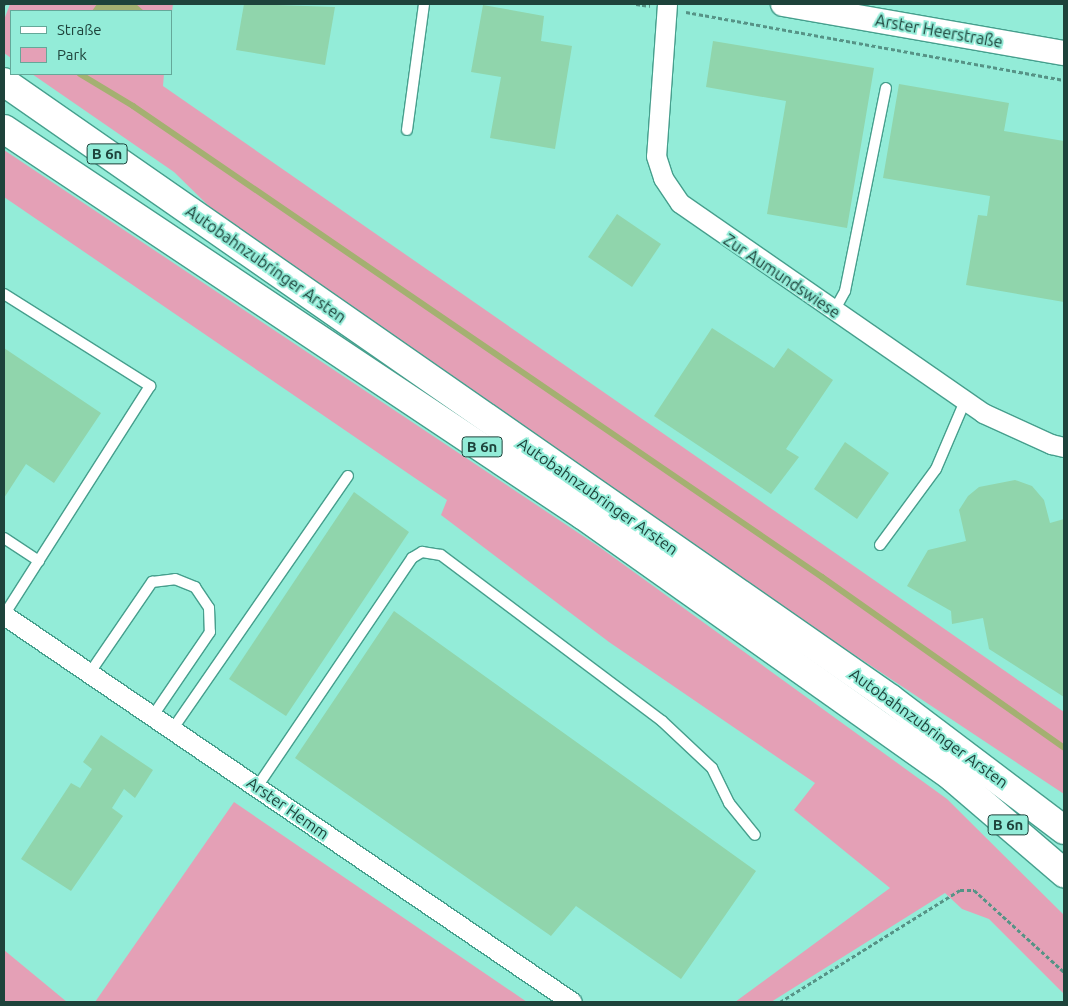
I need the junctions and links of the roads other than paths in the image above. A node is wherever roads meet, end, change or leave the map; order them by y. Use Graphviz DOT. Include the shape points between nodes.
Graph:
graph roads {
  1 [pos="424,4"];
  2 [pos="783,4"];
  3 [pos="666,6"];
  4 [pos="1064,53"];
  5 [pos="4,82"];
  6 [pos="886,88"];
  7 [pos="4,129"];
  8 [pos="407,130"];
  9 [pos="4,294"];
  10 [pos="834,311"];
  11 [pos="965,401"];
  12 [pos="1064,447"];
  13 [pos="348,476"];
  14 [pos="4,538"];
  15 [pos="880,545"];
  16 [pos="39,561"];
  17 [pos="4,615"];
  18 [pos="89,674"];
  19 [pos="152,717"];
  20 [pos="172,730"];
  21 [pos="257,787"];
  22 [pos="1064,830"];
  23 [pos="755,835"];
  24 [pos="1064,873"];
  25 [pos="572,1002"];
  1 -- 8 [label="lane"];
  2 -- 4 [label="street, Arster Heerstraße"];
  3 -- 10 [label="street, Zur Aumundswiese" via="656,156 663,178 680,203"];
  5 -- 22 [label="highway, Autobahnzubringer Arsten / B 6n" via="891,698"];
  6 -- 10 [label="lane" via="845,292"];
  7 -- 24 [label="highway, Autobahnzubringer Arsten / B 6n" via="584,516 952,778"];
  9 -- 16 [label="lane" via="150,386"];
  10 -- 11 [label="street, Zur Aumundswiese"];
  11 -- 12 [label="street, Zur Aumundswiese" via="1051,444"];
  11 -- 15 [label="lane" via="936,469"];
  13 -- 20 [label="lane"];
  14 -- 16 [label="lane"];
  16 -- 17 [label="lane"];
  17 -- 18 [label="street, Arster Hemm"];
  18 -- 19 [label="street, Arster Hemm"];
  18 -- 19 [label="lane" via="152,582 175,579 195,588 209,608 210,632"];
  19 -- 20 [label="street, Arster Hemm"];
  20 -- 21 [label="street, Arster Hemm"];
  21 -- 23 [label="lane" via="412,558 422,552 441,555 662,721 712,768 729,803"];
  21 -- 25 [label="street, Arster Hemm"];
}
